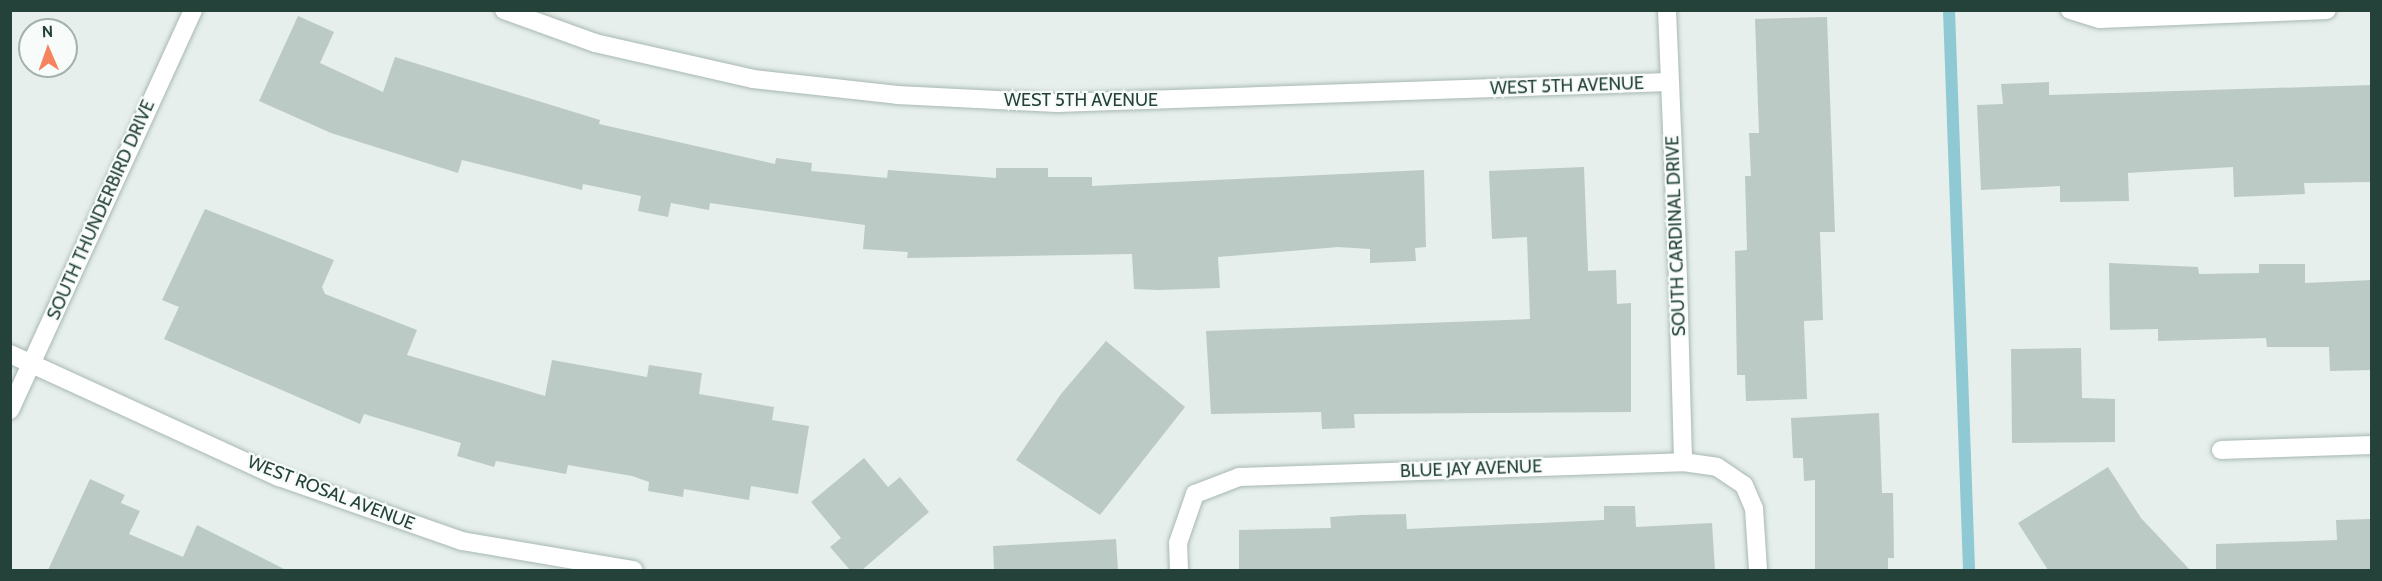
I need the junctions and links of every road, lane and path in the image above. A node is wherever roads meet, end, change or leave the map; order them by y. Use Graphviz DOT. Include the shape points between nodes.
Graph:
graph roads {
  1 [pos="193,10"];
  2 [pos="504,10"];
  3 [pos="1667,10"];
  4 [pos="2070,10"];
  5 [pos="2327,10"];
  6 [pos="1669,82"];
  7 [pos="10,354"];
  8 [pos="31,363"];
  9 [pos="10,410"];
  10 [pos="2372,445"];
  11 [pos="2221,450"];
  12 [pos="1683,462"];
  13 [pos="634,570"];
  14 [pos="1179,570"];
  15 [pos="1758,570"];
  1 -- 8 [label="street, SOUTH THUNDERBIRD DRIVE"];
  2 -- 6 [label="street, WEST 5TH AVENUE" via="595,43 753,79 897,95 1057,103"];
  3 -- 6 [label="street, SOUTH CARDINAL DRIVE"];
  4 -- 5 [label="street" via="2100,19"];
  6 -- 12 [label="street, SOUTH CARDINAL DRIVE"];
  7 -- 8 [label="street, WEST ROSAL AVENUE"];
  8 -- 9 [label="street, SOUTH THUNDERBIRD DRIVE"];
  8 -- 13 [label="street, WEST ROSAL AVENUE" via="279,477 462,542"];
  10 -- 11 [label="street"];
  12 -- 14 [label="street, BLUE JAY AVENUE" via="1239,477 1195,494 1178,543"];
  12 -- 15 [label="street, BLUE JAY AVENUE" via="1718,467 1744,485 1754,508"];
}
